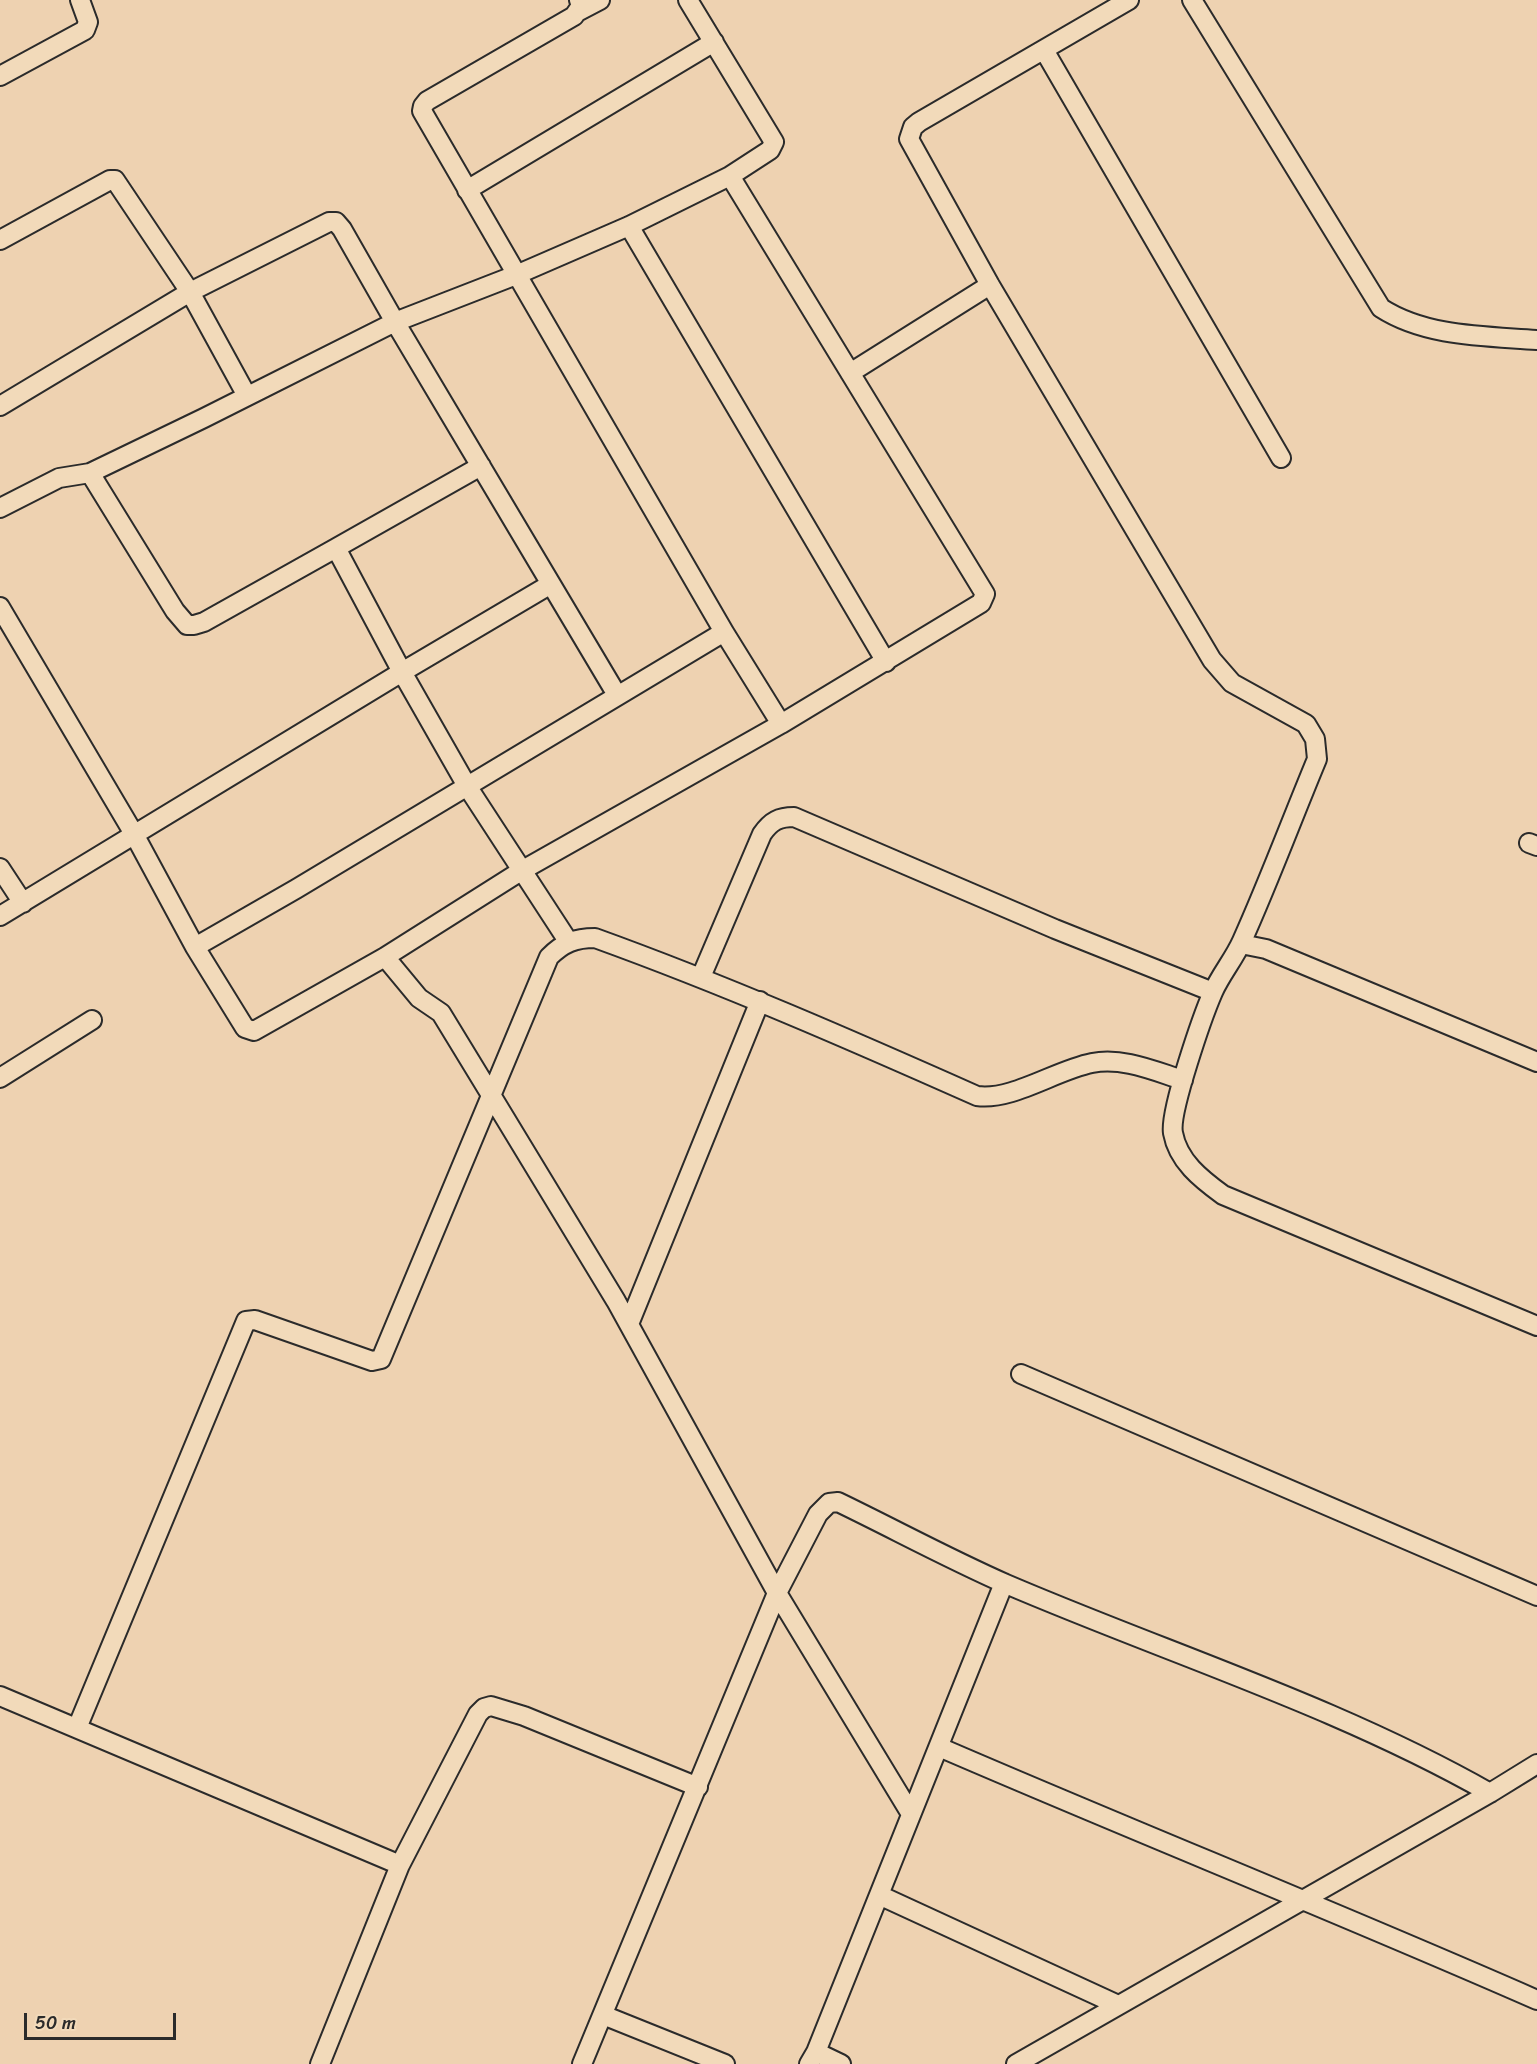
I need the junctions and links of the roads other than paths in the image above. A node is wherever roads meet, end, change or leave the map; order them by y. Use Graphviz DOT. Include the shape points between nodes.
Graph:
graph roads {
  1 [pos="80,0"];
  2 [pos="600,0"];
  3 [pos="688,0"];
  4 [pos="1129,0"];
  5 [pos="1192,0"];
  6 [pos="579,6"];
  7 [pos="714,42"];
  8 [pos="1044,50"];
  9 [pos="0,76"];
  10 [pos="730,176"];
  11 [pos="467,190"];
  12 [pos="629,226"];
  13 [pos="0,240"];
  14 [pos="516,275"];
  15 [pos="990,285"];
  16 [pos="190,292"];
  17 [pos="394,322"];
  18 [pos="1537,340"];
  19 [pos="850,373"];
  20 [pos="247,396"];
  21 [pos="0,406"];
  22 [pos="1281,458"];
  23 [pos="481,466"];
  24 [pos="90,473"];
  25 [pos="0,508"];
  26 [pos="336,548"];
  27 [pos="551,584"];
  28 [pos="0,607"];
  29 [pos="724,633"];
  30 [pos="885,662"];
  31 [pos="402,672"];
  32 [pos="617,695"];
  33 [pos="782,724"];
  34 [pos="467,786"];
  35 [pos="134,834"];
  36 [pos="0,868"];
  37 [pos="521,871"];
  38 [pos="23,903"];
  39 [pos="0,916"];
  40 [pos="568,941"];
  41 [pos="1241,944"];
  42 [pos="195,947"];
  43 [pos="385,957"];
  44 [pos="700,977"];
  45 [pos="1213,992"];
  46 [pos="760,1000"];
  47 [pos="92,1020"];
  48 [pos="1537,1062"];
  49 [pos="0,1078"];
  50 [pos="1183,1080"];
  51 [pos="491,1095"];
  52 [pos="628,1324"];
  53 [pos="1537,1326"];
  54 [pos="1021,1374"];
  55 [pos="1004,1583"];
  56 [pos="777,1593"];
  57 [pos="1537,1596"];
  58 [pos="0,1696"];
  59 [pos="76,1728"];
  60 [pos="939,1747"];
  61 [pos="1537,1764"];
  62 [pos="698,1787"];
  63 [pos="1490,1793"];
  64 [pos="911,1814"];
  65 [pos="400,1865"];
  66 [pos="879,1895"];
  67 [pos="1301,1900"];
  68 [pos="1537,2000"];
  69 [pos="1118,2005"];
  70 [pos="603,2015"];
  71 [pos="813,2058"];
  72 [pos="320,2064"];
  73 [pos="582,2064"];
  74 [pos="725,2064"];
  75 [pos="841,2064"];
  76 [pos="1016,2064"];
  1 -- 9 [label="street" via="88,22 85,30"];
  2 -- 6 [label="street"];
  3 -- 7 [label="street"];
  4 -- 8 [label="street"];
  5 -- 18 [label="street" via="1381,308 1435,330"];
  6 -- 11 [label="street" via="423,104 422,111"];
  7 -- 10 [label="street" via="774,142 770,150"];
  7 -- 11 [label="street"];
  8 -- 15 [label="street" via="919,122 910,133 909,139"];
  8 -- 22 [label="street"];
  10 -- 12 [label="street"];
  10 -- 19 [label="street"];
  11 -- 14 [label="street"];
  12 -- 14 [label="street"];
  12 -- 30 [label="street"];
  13 -- 16 [label="street" via="115,180"];
  14 -- 17 [label="street"];
  14 -- 29 [label="street"];
  15 -- 19 [label="street"];
  15 -- 41 [label="street" via="1212,660 1232,683 1306,724 1315,739 1317,759"];
  16 -- 17 [label="street" via="332,221 339,224"];
  16 -- 20 [label="street"];
  16 -- 21 [label="street"];
  17 -- 20 [label="street"];
  17 -- 23 [label="street"];
  19 -- 30 [label="street" via="985,594 981,603"];
  20 -- 24 [label="street"];
  23 -- 26 [label="street"];
  23 -- 27 [label="street"];
  24 -- 25 [label="street" via="58,478"];
  24 -- 26 [label="street" via="187,625 204,622"];
  26 -- 31 [label="street"];
  27 -- 31 [label="street"];
  27 -- 32 [label="street"];
  28 -- 35 [label="street"];
  29 -- 32 [label="street"];
  29 -- 33 [label="street"];
  30 -- 33 [label="street"];
  31 -- 34 [label="street"];
  31 -- 35 [label="street"];
  32 -- 34 [label="street"];
  33 -- 37 [label="street"];
  34 -- 37 [label="street"];
  34 -- 42 [label="street"];
  35 -- 38 [label="street"];
  35 -- 42 [label="street"];
  36 -- 38 [label="street"];
  37 -- 40 [label="street"];
  37 -- 43 [label="street"];
  38 -- 39 [label="street"];
  40 -- 44 [label="street" via="595,938"];
  40 -- 51 [label="street" via="549,957"];
  41 -- 45 [label="street"];
  41 -- 48 [label="street" via="1266,949"];
  42 -- 43 [label="street" via="249,1031"];
  43 -- 51 [label="street" via="419,998 441,1013"];
  44 -- 45 [label="street" via="762,834 769,824 786,817"];
  44 -- 46 [label="street"];
  45 -- 50 [label="street"];
  46 -- 50 [label="street" via="977,1096 997,1097 1092,1063 1126,1063"];
  46 -- 52 [label="street"];
  47 -- 49 [label="street"];
  50 -- 53 [label="street" via="1172,1131 1175,1141 1193,1171 1223,1195"];
  51 -- 52 [label="street"];
  51 -- 59 [label="street" via="381,1359 372,1361 255,1320 246,1322"];
  52 -- 56 [label="street"];
  54 -- 57 [label="street"];
  55 -- 56 [label="street" via="834,1502 818,1514"];
  55 -- 60 [label="street"];
  55 -- 63 [label="street" via="1303,1703 1452,1771"];
  56 -- 62 [label="street"];
  56 -- 64 [label="street"];
  58 -- 59 [label="street"];
  59 -- 65 [label="street"];
  60 -- 64 [label="street"];
  60 -- 67 [label="street"];
  61 -- 63 [label="street"];
  62 -- 65 [label="street" via="524,1716 487,1706 478,1714"];
  62 -- 70 [label="street"];
  63 -- 67 [label="street"];
  64 -- 66 [label="street"];
  65 -- 72 [label="street"];
  66 -- 69 [label="street"];
  66 -- 71 [label="street"];
  67 -- 68 [label="street"];
  67 -- 69 [label="street"];
  69 -- 76 [label="street"];
  70 -- 73 [label="street"];
  70 -- 74 [label="street"];
  71 -- 75 [label="street"];
}
